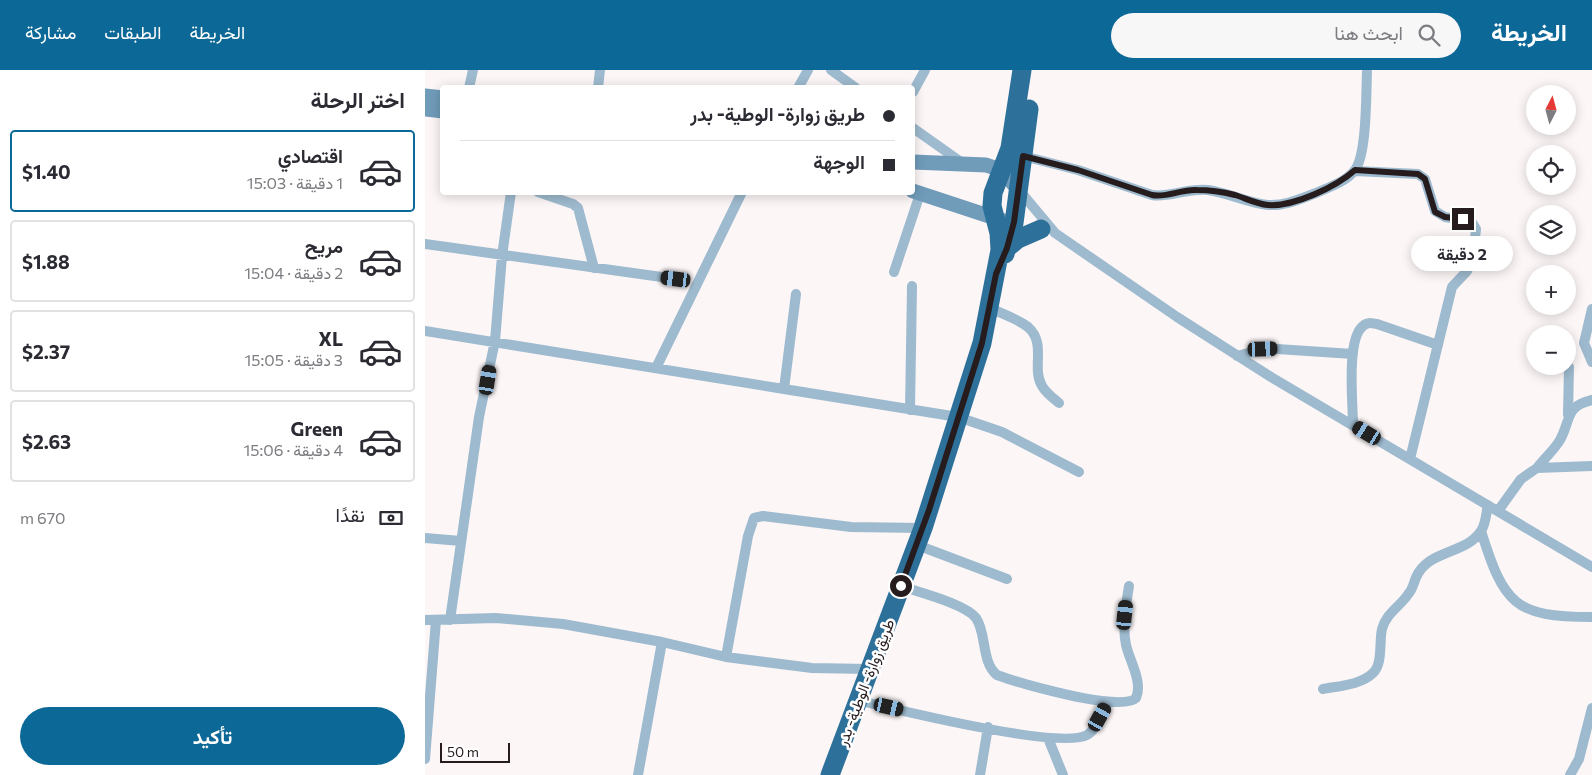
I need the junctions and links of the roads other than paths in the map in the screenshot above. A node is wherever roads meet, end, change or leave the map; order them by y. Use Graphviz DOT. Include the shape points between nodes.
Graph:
graph roads {
  1 [pos="473,70"];
  2 [pos="600,70"];
  3 [pos="808,70"];
  4 [pos="831,70"];
  5 [pos="925,70"];
  6 [pos="1023,70"];
  7 [pos="1035,70"];
  8 [pos="1367,72"];
  9 [pos="470,85"];
  10 [pos="598,85"];
  11 [pos="800,85"];
  12 [pos="851,85"];
  13 [pos="915,88"];
  14 [pos="425,96"];
  15 [pos="440,98"];
  16 [pos="425,109"];
  17 [pos="440,111"];
  18 [pos="915,129"];
  19 [pos="1023,156"];
  20 [pos="915,162"];
  21 [pos="961,162"];
  22 [pos="1001,170"];
  23 [pos="1355,170"];
  24 [pos="1019,190"];
  25 [pos="916,192"];
  26 [pos="511,195"];
  27 [pos="547,195"];
  28 [pos="741,195"];
  29 [pos="1005,221"];
  30 [pos="1048,231"];
  31 [pos="425,244"];
  32 [pos="1007,248"];
  33 [pos="502,256"];
  34 [pos="594,268"];
  35 [pos="894,272"];
  36 [pos="996,274"];
  37 [pos="676,279"];
  38 [pos="912,286"];
  39 [pos="796,294"];
  40 [pos="990,308"];
  41 [pos="1592,309"];
  42 [pos="425,331"];
  43 [pos="495,341"];
  44 [pos="1438,346"];
  45 [pos="1353,354"];
  46 [pos="1237,356"];
  47 [pos="1592,362"];
  48 [pos="656,368"];
  49 [pos="1569,375"];
  50 [pos="784,389"];
  51 [pos="1592,400"];
  52 [pos="1059,402"];
  53 [pos="909,410"];
  54 [pos="1568,415"];
  55 [pos="958,417"];
  56 [pos="1353,424"];
  57 [pos="1410,459"];
  58 [pos="1592,466"];
  59 [pos="1537,468"];
  60 [pos="1079,472"];
  61 [pos="1488,506"];
  62 [pos="1499,512"];
  63 [pos="1481,531"];
  64 [pos="920,537"];
  65 [pos="425,538"];
  66 [pos="461,541"];
  67 [pos="1592,566"];
  68 [pos="1007,579"];
  69 [pos="901,586"];
  70 [pos="1129,586"];
  71 [pos="1592,617"];
  72 [pos="425,620"];
  73 [pos="436,620"];
  74 [pos="450,620"];
  75 [pos="662,642"];
  76 [pos="725,657"];
  77 [pos="868,669"];
  78 [pos="1323,689"];
  79 [pos="857,700"];
  80 [pos="1108,703"];
  81 [pos="1592,708"];
  82 [pos="988,727"];
  83 [pos="1048,738"];
  84 [pos="425,759"];
  85 [pos="638,775"];
  86 [pos="830,775"];
  87 [pos="980,775"];
  88 [pos="1063,775"];
  89 [pos="1570,775"];
  1 -- 9 [label="street"];
  2 -- 10 [label="street"];
  3 -- 11 [label="street"];
  4 -- 12 [label="street"];
  5 -- 13 [label="street"];
  6 -- 22 [label="highway" via="1010,148"];
  7 -- 19 [label="highway"];
  8 -- 23 [label="street" via="1364,134 1360,161"];
  14 -- 15 [label="street"];
  16 -- 17 [label="street"];
  18 -- 21 [label="street"];
  19 -- 23 [label="street" via="1078,170 1152,195 1210,190 1267,205 1297,201 1345,180"];
  19 -- 24 [label="highway"];
  20 -- 21 [label="street"];
  21 -- 22 [label="street"];
  22 -- 24 [label="street"];
  22 -- 29 [label="highway" via="992,206"];
  23 -- 44 [label="street" via="1418,174 1425,179 1435,212 1474,224 1473,257 1467,271 1452,287"];
  24 -- 29 [label="highway"];
  24 -- 30 [label="street"];
  25 -- 29 [label="street"];
  25 -- 35 [label="street"];
  26 -- 33 [label="street"];
  27 -- 34 [label="street" via="578,208"];
  28 -- 48 [label="street"];
  29 -- 30 [label="street"];
  29 -- 32 [label="highway"];
  29 -- 36 [label="highway"];
  30 -- 32 [label="highway" via="1018,239"];
  30 -- 46 [label="street"];
  31 -- 33 [label="street"];
  32 -- 36 [label="highway"];
  33 -- 34 [label="street"];
  33 -- 43 [label="street"];
  34 -- 37 [label="street"];
  36 -- 40 [label="highway, طريق زوارة- الوطية- بدر"];
  38 -- 53 [label="street"];
  39 -- 50 [label="street"];
  40 -- 52 [label="street" via="1027,326 1034,333 1039,349 1042,386"];
  40 -- 55 [label="highway, طريق زوارة- الوطية- بدر"];
  41 -- 47 [label="street" via="1584,343"];
  42 -- 43 [label="street"];
  43 -- 48 [label="street"];
  43 -- 66 [label="street" via="479,417"];
  44 -- 45 [label="street" via="1369,323 1361,327"];
  44 -- 57 [label="street"];
  45 -- 46 [label="street" via="1270,349"];
  45 -- 56 [label="street"];
  46 -- 56 [label="street"];
  48 -- 50 [label="street"];
  49 -- 54 [label="street"];
  50 -- 53 [label="street"];
  51 -- 54 [label="street" via="1580,403"];
  53 -- 55 [label="street"];
  54 -- 59 [label="street" via="1560,440"];
  55 -- 60 [label="street" via="1002,432"];
  55 -- 64 [label="highway, طريق زوارة- الوطية- بدر"];
  56 -- 57 [label="street"];
  57 -- 61 [label="street"];
  58 -- 59 [label="street"];
  59 -- 62 [label="street" via="1521,479"];
  61 -- 62 [label="street"];
  61 -- 63 [label="street"];
  62 -- 67 [label="street"];
  63 -- 71 [label="street" via="1493,569 1507,595 1540,614"];
  63 -- 78 [label="street" via="1463,545 1431,560 1417,574 1408,595 1382,628 1373,674 1360,681"];
  64 -- 68 [label="street" via="959,563"];
  64 -- 69 [label="highway, طريق زوارة- الوطية- بدر"];
  64 -- 76 [label="street" via="763,516 754,518"];
  65 -- 66 [label="street"];
  66 -- 74 [label="street"];
  69 -- 77 [label="highway, طريق زوارة- الوطية- بدر"];
  69 -- 80 [label="street" via="972,613 991,668 997,675"];
  70 -- 80 [label="street" via="1126,638 1137,695 1132,702"];
  72 -- 73 [label="street"];
  73 -- 74 [label="street"];
  73 -- 84 [label="street"];
  74 -- 75 [label="street" via="525,620"];
  75 -- 76 [label="street"];
  75 -- 85 [label="street"];
  76 -- 77 [label="street" via="812,668"];
  77 -- 79 [label="highway, طريق زوارة- الوطية- بدر"];
  79 -- 82 [label="street"];
  79 -- 86 [label="highway, طريق زوارة- الوطية- بدر"];
  80 -- 83 [label="street" via="1092,731 1085,736"];
  81 -- 89 [label="street" via="1579,759"];
  82 -- 83 [label="street"];
  82 -- 87 [label="street"];
  83 -- 88 [label="street"];
}
